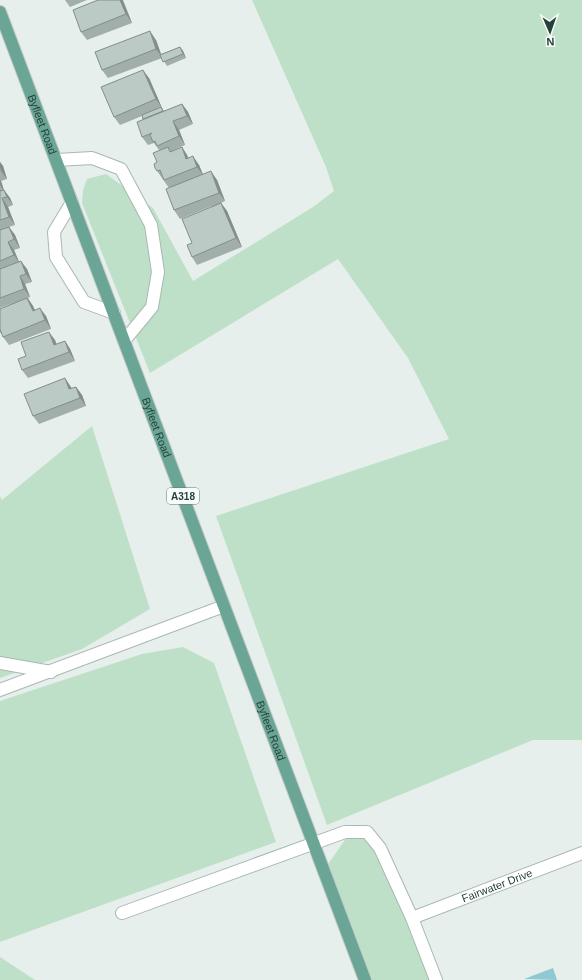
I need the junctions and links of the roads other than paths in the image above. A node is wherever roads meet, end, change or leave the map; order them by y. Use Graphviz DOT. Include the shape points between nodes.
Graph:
graph roads {
  1 [pos="0,12"];
  2 [pos="57,160"];
  3 [pos="72,202"];
  4 [pos="114,313"];
  5 [pos="124,341"];
  6 [pos="224,606"];
  7 [pos="0,663"];
  8 [pos="52,672"];
  9 [pos="0,690"];
  10 [pos="314,843"];
  11 [pos="582,853"];
  12 [pos="122,913"];
  13 [pos="412,918"];
  14 [pos="365,980"];
  15 [pos="436,980"];
  1 -- 2 [label="main road, Byfleet Road / A318"];
  2 -- 3 [label="main road, Byfleet Road / A318"];
  2 -- 5 [label="street" via="92,158 121,169 151,225 158,272 152,307"];
  3 -- 4 [label="main road, Byfleet Road / A318"];
  3 -- 4 [label="street" via="54,232 56,257 84,302"];
  4 -- 5 [label="main road, Byfleet Road / A318"];
  5 -- 6 [label="main road, Byfleet Road / A318"];
  6 -- 8 [label="street"];
  6 -- 10 [label="main road, Byfleet Road / A318"];
  7 -- 8 [label="street"];
  8 -- 9 [label="street"];
  10 -- 12 [label="street"];
  10 -- 13 [label="street" via="344,832 367,832 380,848"];
  10 -- 14 [label="main road, Byfleet Road / A318"];
  11 -- 13 [label="street, Fairwater Drive"];
  13 -- 15 [label="street"];
}
